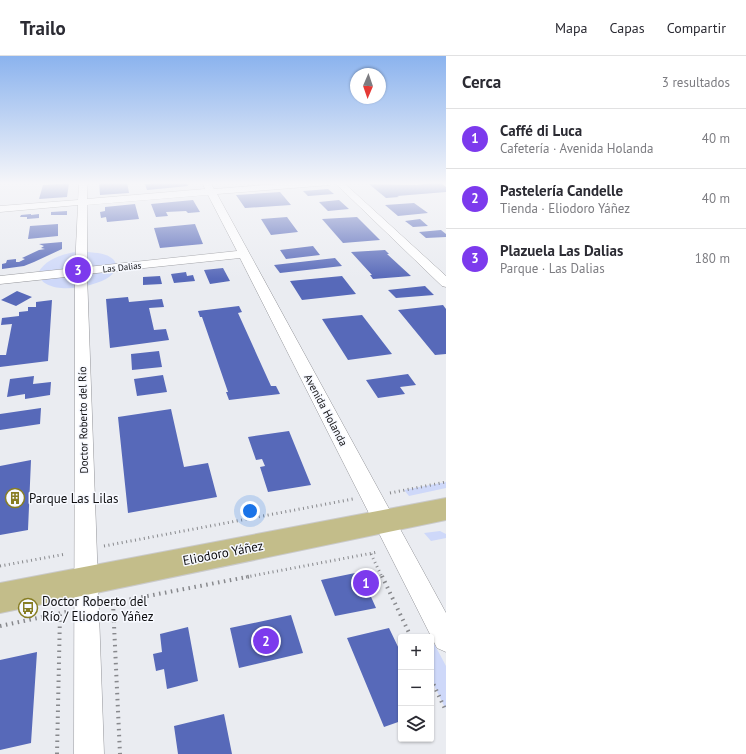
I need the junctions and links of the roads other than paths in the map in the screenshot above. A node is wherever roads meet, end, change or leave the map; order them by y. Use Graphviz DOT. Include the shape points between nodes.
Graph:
graph roads {
  1 [pos="82,215"];
  2 [pos="223,215"];
  3 [pos="372,215"];
  4 [pos="244,254"];
  5 [pos="81,272"];
  6 [pos="0,280"];
  7 [pos="446,284"];
  8 [pos="446,509"];
  9 [pos="384,522"];
  10 [pos="85,581"];
  11 [pos="0,598"];
  12 [pos="446,639"];
  13 [pos="89,754"];
  1 -- 5 [label="street, Doctor Roberto del Río"];
  2 -- 4 [label="street, Avenida Holanda"];
  3 -- 7 [label="street"];
  4 -- 5 [label="street, Las Dalias"];
  4 -- 9 [label="street, Avenida Holanda"];
  5 -- 6 [label="street, Las Dalias"];
  5 -- 10 [label="street, Doctor Roberto del Río"];
  8 -- 9 [label="main road, Eliodoro Yáñez"];
  9 -- 10 [label="main road, Eliodoro Yáñez"];
  9 -- 12 [label="street, Avenida Holanda"];
  10 -- 11 [label="main road, Eliodoro Yáñez"];
  10 -- 13 [label="street, Doctor Roberto del Río"];
}
